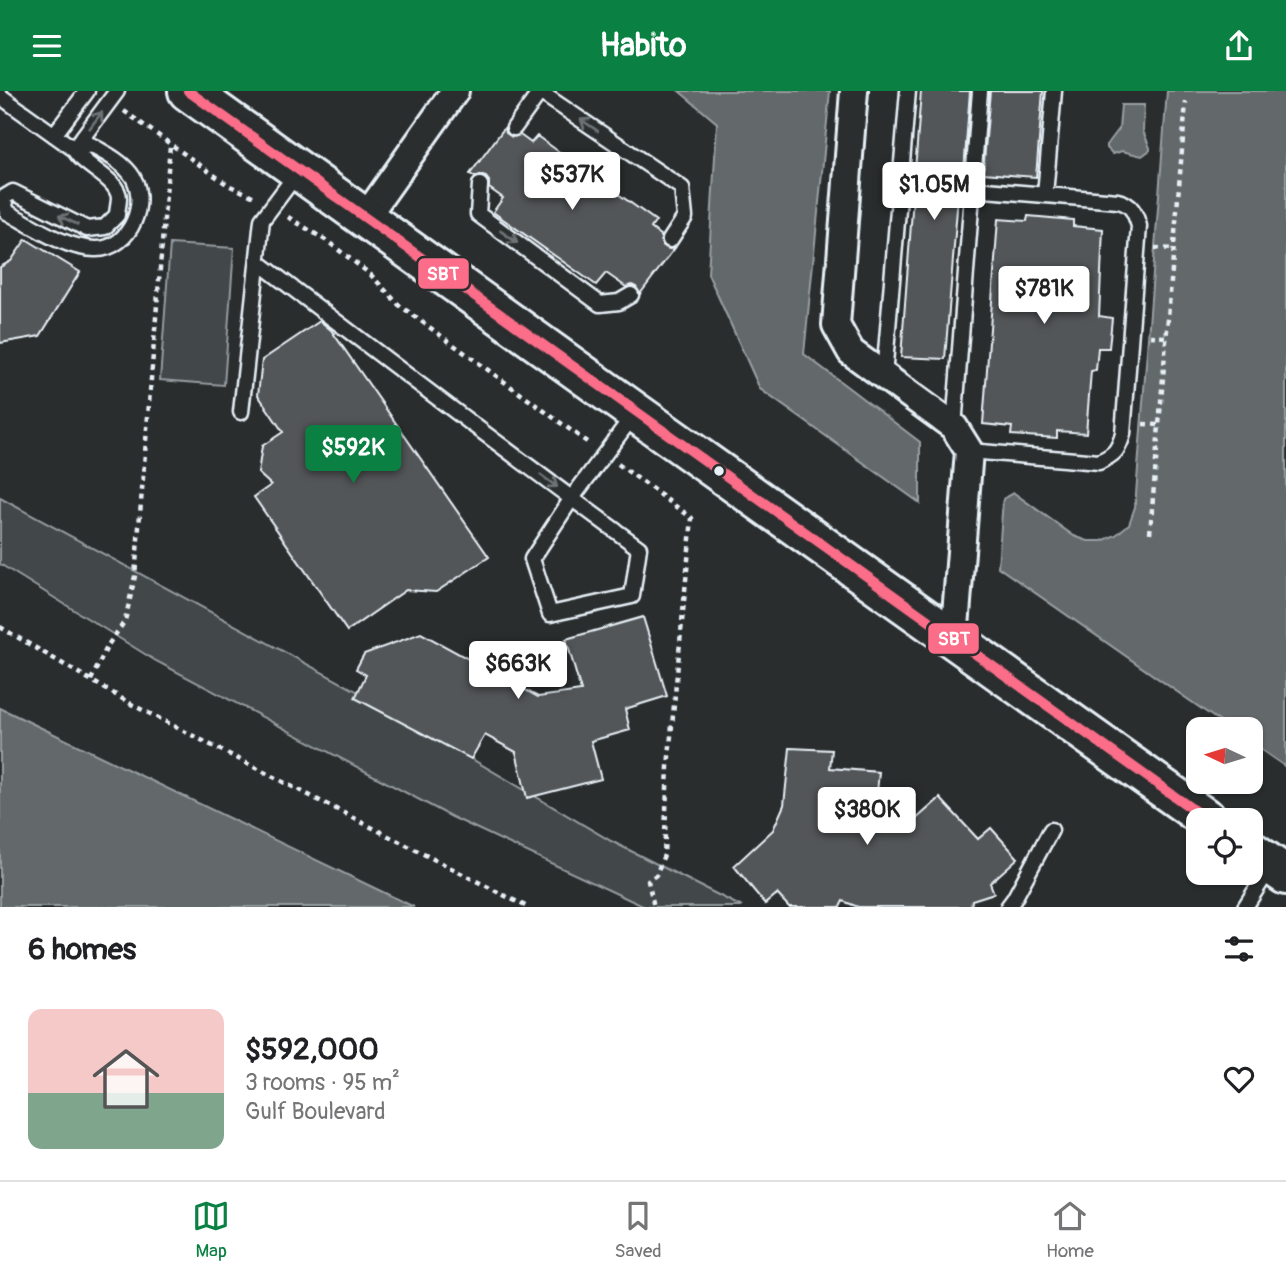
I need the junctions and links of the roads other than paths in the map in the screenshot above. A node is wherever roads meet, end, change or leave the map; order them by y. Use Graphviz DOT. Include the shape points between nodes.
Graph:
graph roads {
  1 [pos="87,91"];
  2 [pos="188,91"];
  3 [pos="455,91"];
  4 [pos="854,91"];
  5 [pos="908,91"];
  6 [pos="981,91"];
  7 [pos="1054,91"];
  8 [pos="539,92"];
  9 [pos="0,96"];
  10 [pos="114,96"];
  11 [pos="514,128"];
  12 [pos="54,135"];
  13 [pos="74,149"];
  14 [pos="299,171"];
  15 [pos="480,185"];
  16 [pos="973,189"];
  17 [pos="1045,195"];
  18 [pos="1,197"];
  19 [pos="365,218"];
  20 [pos="670,240"];
  21 [pos="258,262"];
  22 [pos="631,295"];
  23 [pos="884,376"];
  24 [pos="241,412"];
  25 [pos="635,412"];
  26 [pos="954,427"];
  27 [pos="969,451"];
  28 [pos="572,498"];
  29 [pos="954,640"];
  30 [pos="1191,808"];
  31 [pos="1051,830"];
  32 [pos="1270,864"];
  33 [pos="1008,907"];
  34 [pos="1245,907"];
  1 -- 12 [label="lane"];
  2 -- 14 [label="main road"];
  3 -- 19 [label="street"];
  4 -- 23 [label="street" via="836,325 851,352"];
  5 -- 23 [label="lane"];
  6 -- 16 [label="lane"];
  7 -- 17 [label="lane"];
  8 -- 11 [label="lane"];
  20 -- 8 [label="lane, one-way" via="685,218 682,188"];
  9 -- 12 [label="lane"];
  13 -- 10 [label="lane, one-way"];
  12 -- 13 [label="lane"];
  13 -- 18 [label="lane, one-way" via="112,183 119,196 117,215 105,227 87,229 13,192"];
  13 -- 18 [label="lane" via="91,145 123,166 136,184 138,211 133,226 115,243 95,249 57,239 7,212"];
  14 -- 19 [label="main road"];
  14 -- 21 [label="lane" via="262,220"];
  15 -- 22 [label="lane, one-way" via="478,215 600,304"];
  16 -- 17 [label="lane"];
  16 -- 26 [label="lane"];
  17 -- 27 [label="lane" via="1118,201 1135,212 1139,226 1119,449 1099,462"];
  19 -- 25 [label="main road"];
  21 -- 24 [label="lane"];
  21 -- 28 [label="lane, one-way"];
  23 -- 26 [label="street"];
  25 -- 28 [label="lane"];
  25 -- 29 [label="main road"];
  26 -- 27 [label="street"];
  27 -- 29 [label="street"];
  28 -- 28 [label="lane" via="531,559 550,614 632,596 639,548"];
  29 -- 30 [label="main road"];
  31 -- 33 [label="lane"];
  32 -- 34 [label="lane"];
}
